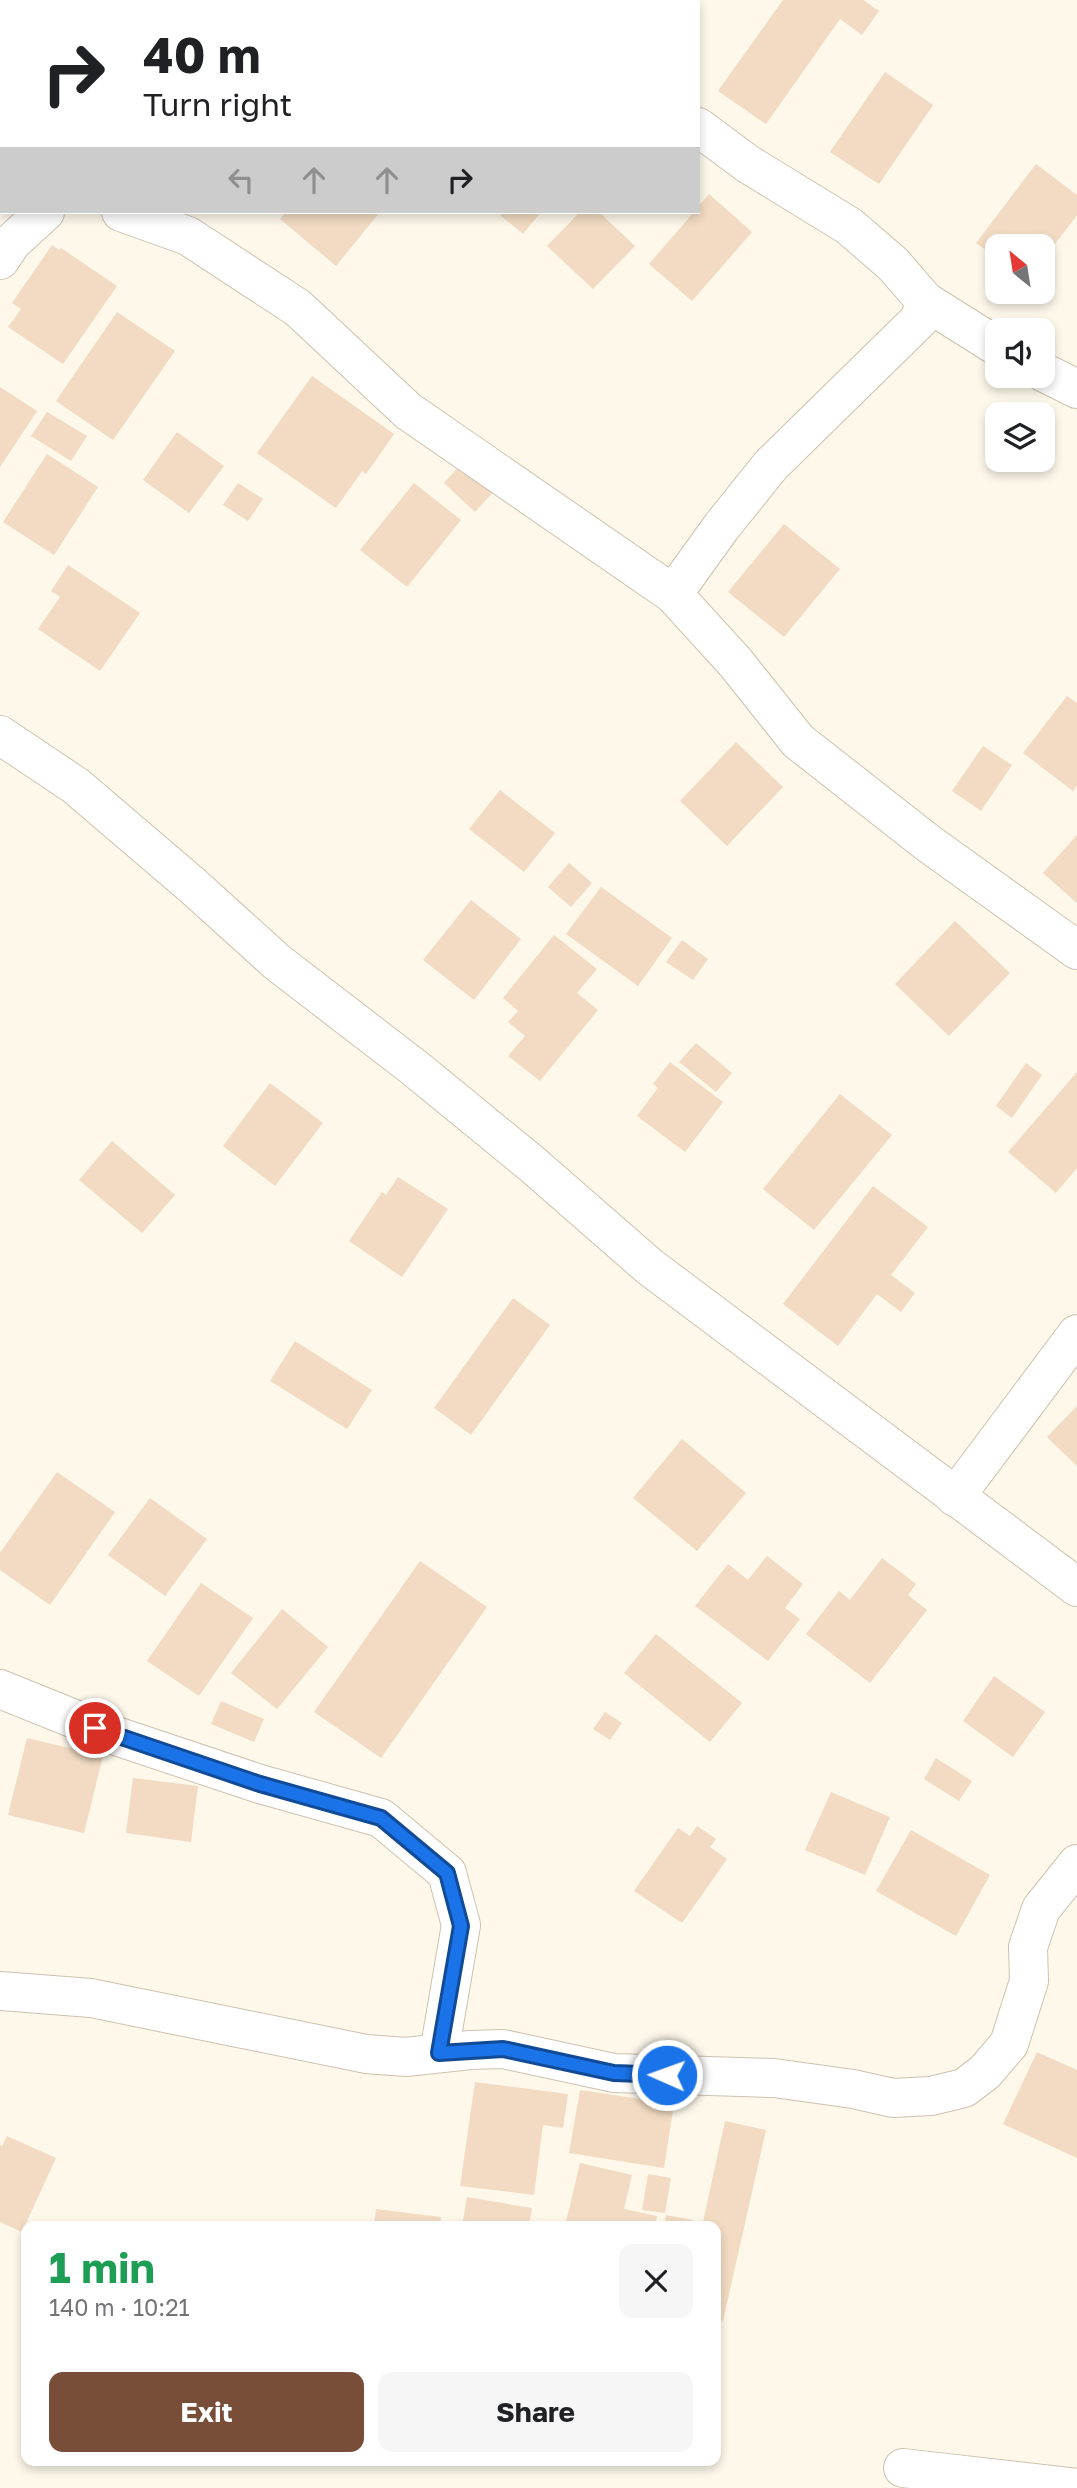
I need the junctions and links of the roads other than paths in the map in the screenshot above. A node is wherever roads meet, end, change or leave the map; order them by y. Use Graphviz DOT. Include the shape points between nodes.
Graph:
graph roads {
  1 [pos="700,128"];
  2 [pos="43,214"];
  3 [pos="127,214"];
  4 [pos="0,260"];
  5 [pos="925,301"];
  6 [pos="985,339"];
  7 [pos="1055,378"];
  8 [pos="1077,389"];
  9 [pos="673,594"];
  10 [pos="0,735"];
  11 [pos="1077,950"];
  12 [pos="1077,1334"];
  13 [pos="1077,1346"];
  14 [pos="955,1497"];
  15 [pos="1077,1587"];
  16 [pos="0,1689"];
  17 [pos="1077,1864"];
  18 [pos="0,1991"];
  19 [pos="439,2053"];
  20 [pos="903,2468"];
  21 [pos="1077,2488"];
  1 -- 5 [label="street" via="759,172 849,226"];
  2 -- 4 [label="street"];
  3 -- 9 [label="street" via="188,236 298,309 408,411"];
  5 -- 6 [label="street"];
  5 -- 9 [label="street" via="920,319 771,465"];
  7 -- 8 [label="street"];
  9 -- 11 [label="street" via="798,741 928,843"];
  10 -- 14 [label="street" via="76,786 277,962 416,1069 650,1267"];
  12 -- 14 [label="street"];
  13 -- 14 [label="street"];
  14 -- 15 [label="street"];
  16 -- 19 [label="street" via="132,1742 381,1818 447,1873 461,1926"];
  17 -- 19 [label="street" via="1041,1909 1028,1947 1029,1981 1009,2044 964,2088 893,2098 774,2078 614,2073 503,2049"];
  18 -- 19 [label="street" via="91,1998 366,2054 406,2057"];
  20 -- 21 [label="street"];
}
